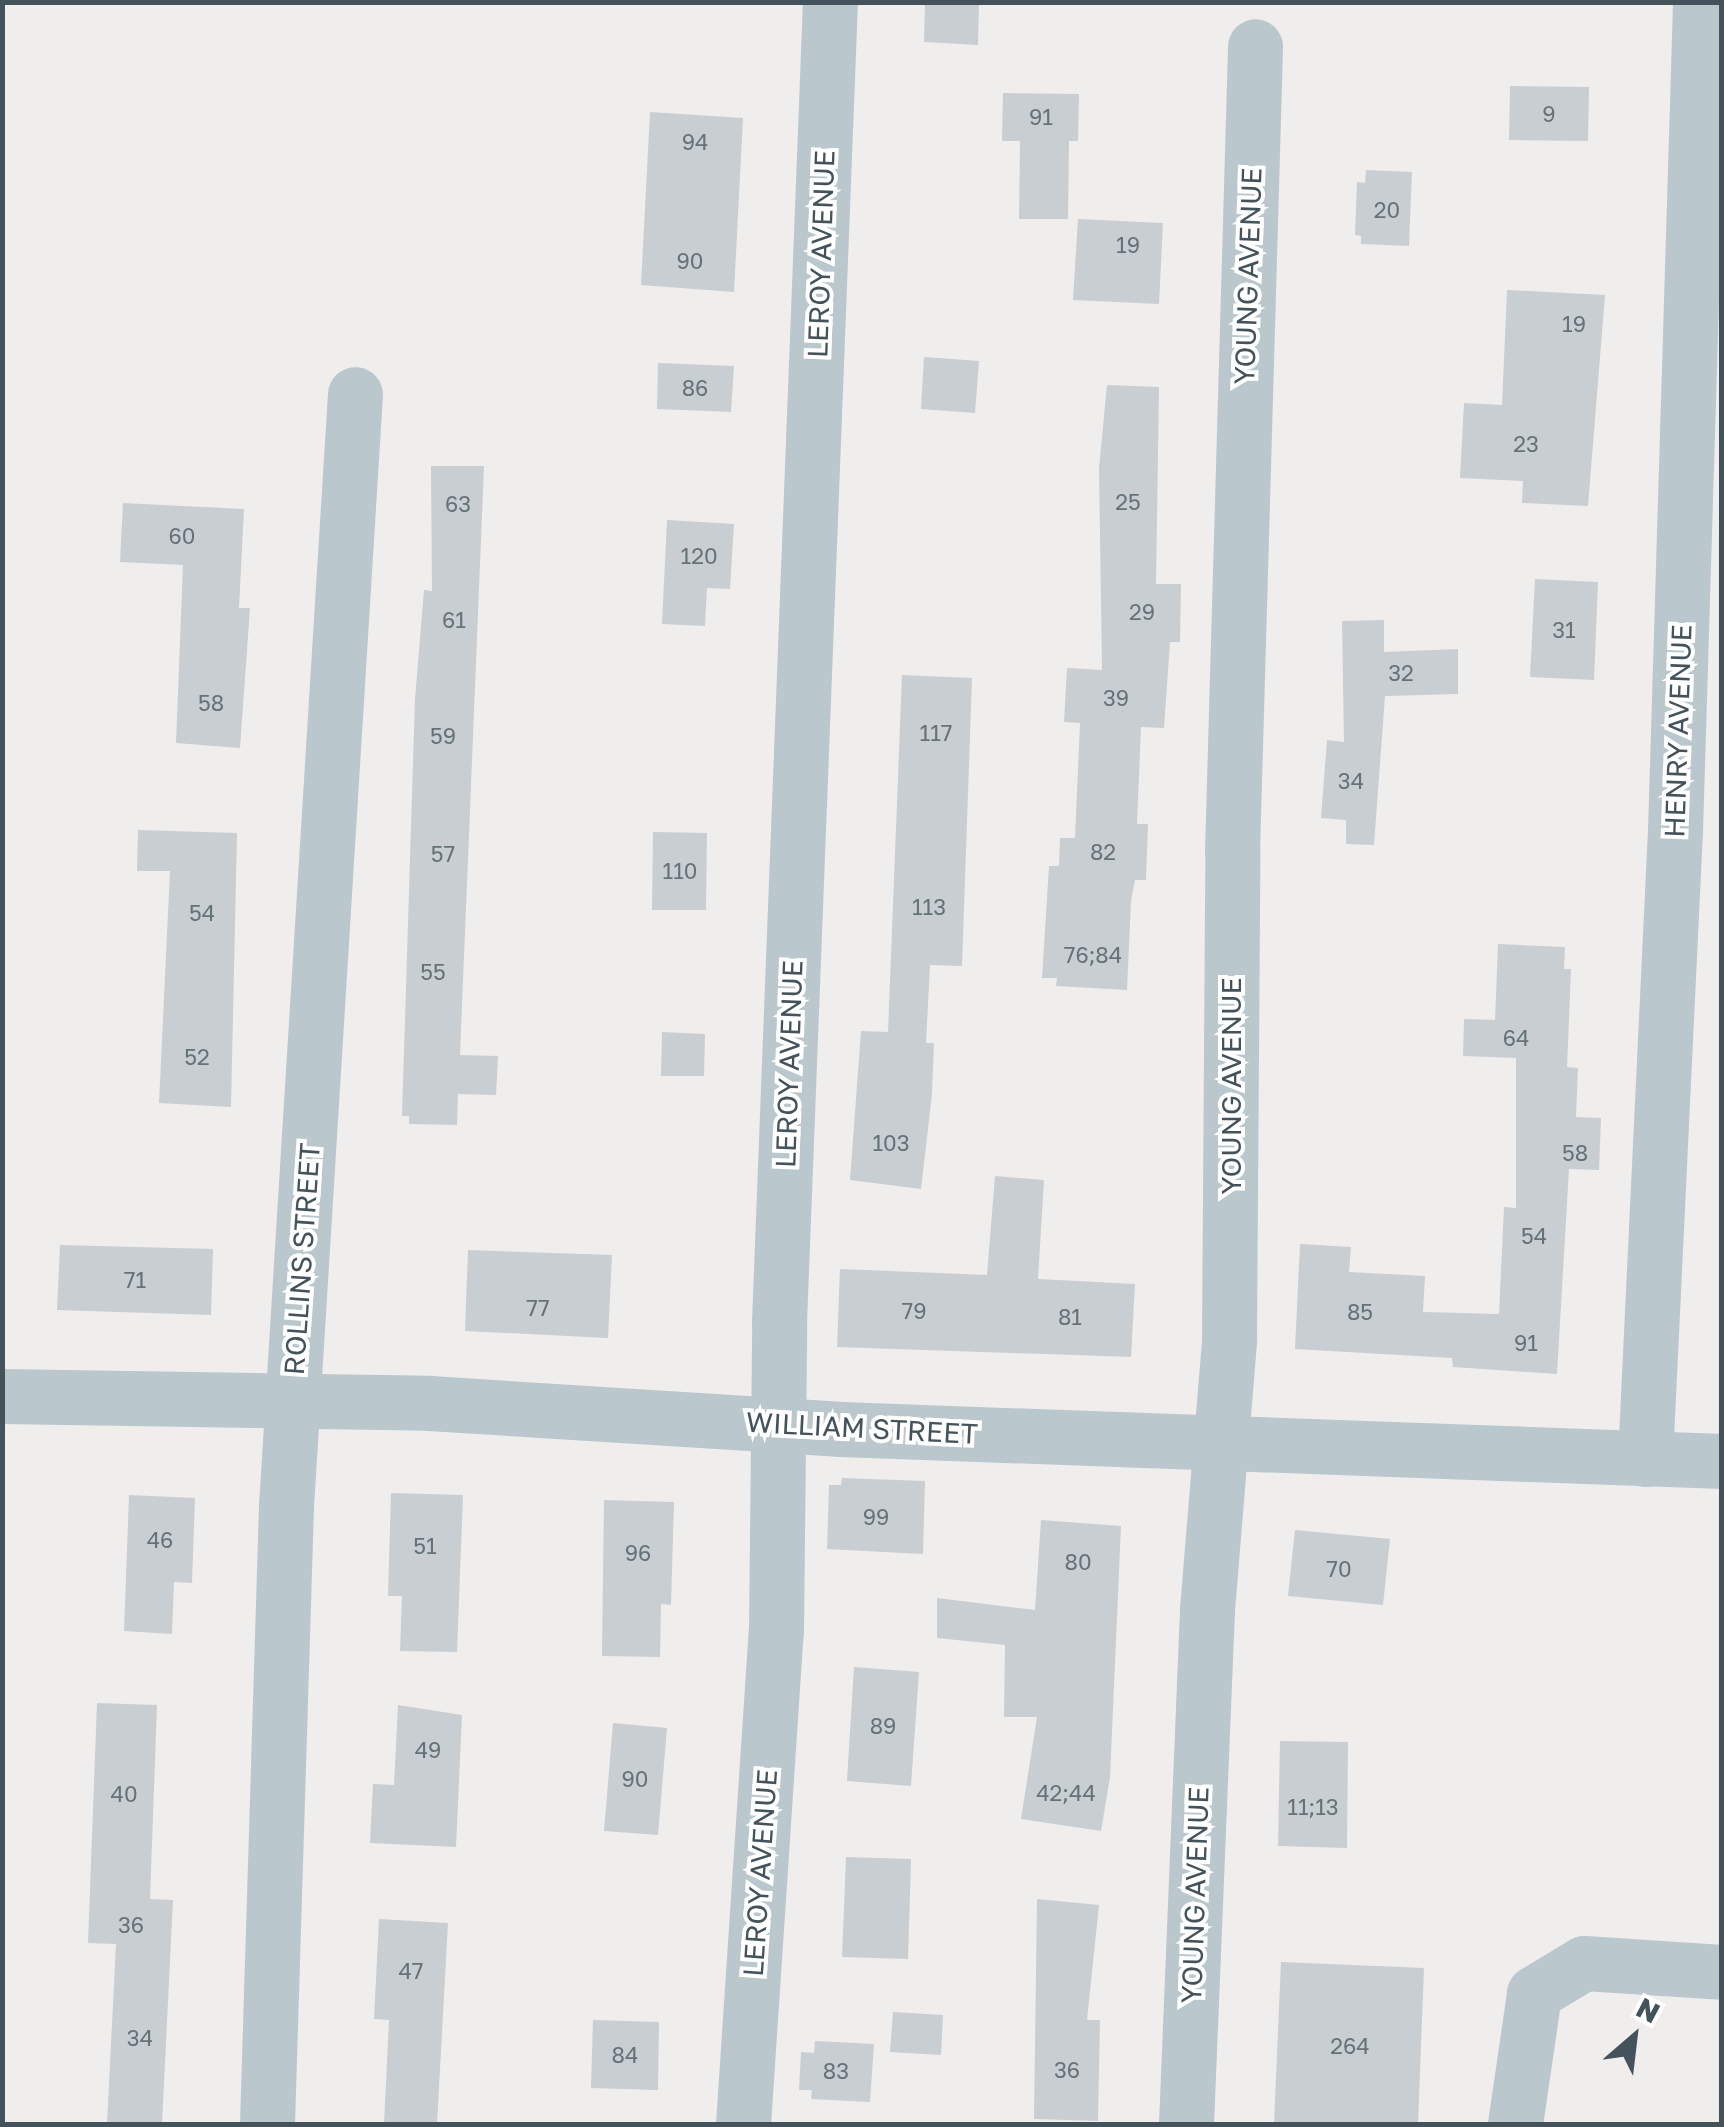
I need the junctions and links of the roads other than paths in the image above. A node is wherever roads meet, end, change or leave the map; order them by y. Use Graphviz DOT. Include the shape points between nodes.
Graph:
graph roads {
  1 [pos="830,2"];
  2 [pos="1700,2"];
  3 [pos="1255,46"];
  4 [pos="354,394"];
  5 [pos="2,1396"];
  6 [pos="292,1403"];
  7 [pos="778,1424"];
  8 [pos="1220,1442"];
  9 [pos="1645,1459"];
  10 [pos="1722,1462"];
  11 [pos="1722,1972"];
  12 [pos="267,2124"];
  13 [pos="743,2124"];
  14 [pos="1186,2124"];
  15 [pos="1515,2124"];
  1 -- 7 [label="street, LEROY AVENUE"];
  2 -- 9 [label="street, HENRY AVENUE" via="1675,832"];
  3 -- 8 [label="street, YOUNG AVENUE" via="1232,851 1229,1339"];
  4 -- 6 [label="street, ROLLINS STREET"];
  5 -- 6 [label="street, WILLIAM STREET"];
  6 -- 7 [label="street, WILLIAM STREET" via="429,1403"];
  6 -- 12 [label="street, ROLLINS STREET"];
  7 -- 8 [label="street, WILLIAM STREET"];
  7 -- 13 [label="street, LEROY AVENUE" via="776,1631"];
  8 -- 9 [label="street, WILLIAM STREET"];
  8 -- 14 [label="street, YOUNG AVENUE"];
  9 -- 10 [label="street, WILLIAM STREET"];
  11 -- 15 [label="street" via="1584,1964 1534,1992"];
}
